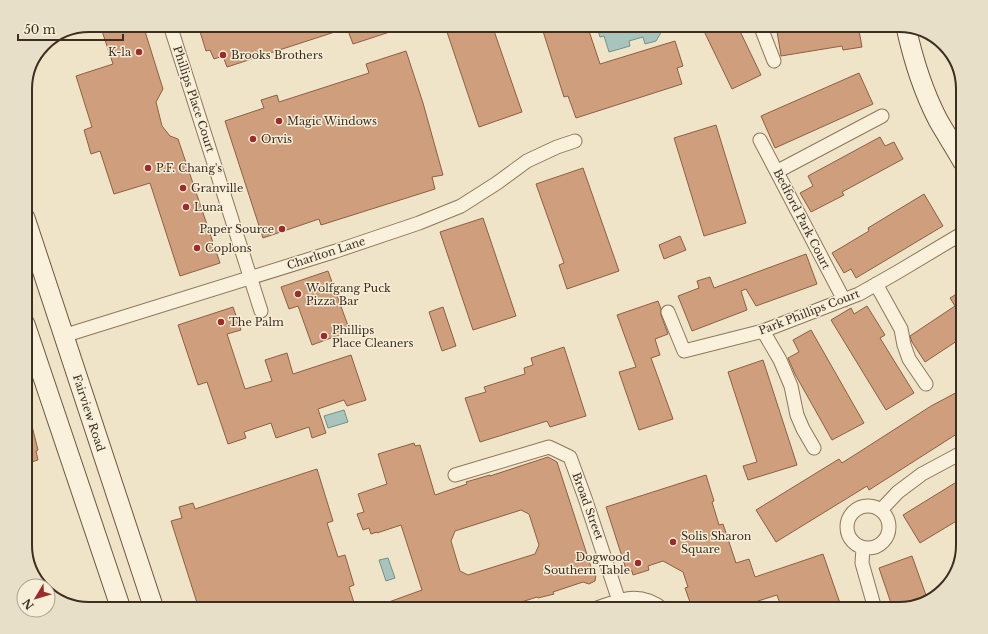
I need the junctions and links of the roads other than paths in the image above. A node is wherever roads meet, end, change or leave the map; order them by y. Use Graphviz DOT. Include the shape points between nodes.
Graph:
graph roads {
  1 [pos="172,32"];
  2 [pos="763,32"];
  3 [pos="907,32"];
  4 [pos="774,61"];
  5 [pos="882,116"];
  6 [pos="760,140"];
  7 [pos="575,141"];
  8 [pos="956,150"];
  9 [pos="778,171"];
  10 [pos="956,237"];
  11 [pos="32,239"];
  12 [pos="250,278"];
  13 [pos="876,284"];
  14 [pos="844,300"];
  15 [pos="261,311"];
  16 [pos="668,312"];
  17 [pos="763,330"];
  18 [pos="64,336"];
  19 [pos="32,357"];
  20 [pos="926,384"];
  21 [pos="814,448"];
  22 [pos="956,456"];
  23 [pos="455,475"];
  24 [pos="881,510"];
  25 [pos="863,548"];
  26 [pos="619,601"];
  27 [pos="119,602"];
  28 [pos="152,602"];
  29 [pos="616,602"];
  30 [pos="652,602"];
  31 [pos="873,602"];
  1 -- 12 [label="street, Phillips Place Court"];
  2 -- 4 [label="street"];
  3 -- 8 [label="main road" via="924,89"];
  5 -- 9 [label="street"];
  6 -- 9 [label="street, Bedford Park Court"];
  7 -- 12 [label="street, Charlton Lane" via="527,161 461,206 400,229"];
  9 -- 14 [label="street, Bedford Park Court"];
  10 -- 13 [label="street, Park Phillips Court"];
  11 -- 18 [label="main road, Fairview Road"];
  12 -- 15 [label="street, Phillips Place Court"];
  12 -- 18 [label="street, Charlton Lane"];
  13 -- 14 [label="street, Park Phillips Court"];
  13 -- 20 [label="street" via="899,325 909,358"];
  14 -- 17 [label="street, Park Phillips Court"];
  16 -- 17 [label="street, Park Phillips Court" via="684,351"];
  17 -- 21 [label="street" via="780,360 792,392 797,415"];
  18 -- 28 [label="main road, Fairview Road"];
  19 -- 27 [label="main road"];
  22 -- 24 [label="street" via="922,474 898,492"];
  23 -- 26 [label="street, Broad Street" via="549,447 570,457"];
  24 -- 25 [label="street" via="887,516 889,533 879,546"];
  24 -- 25 [label="street" via="874,506 865,506 851,514 847,526 850,538"];
  25 -- 31 [label="street" via="862,563"];
  26 -- 29 [label="street"];
  26 -- 30 [label="street" via="640,598"];
}
